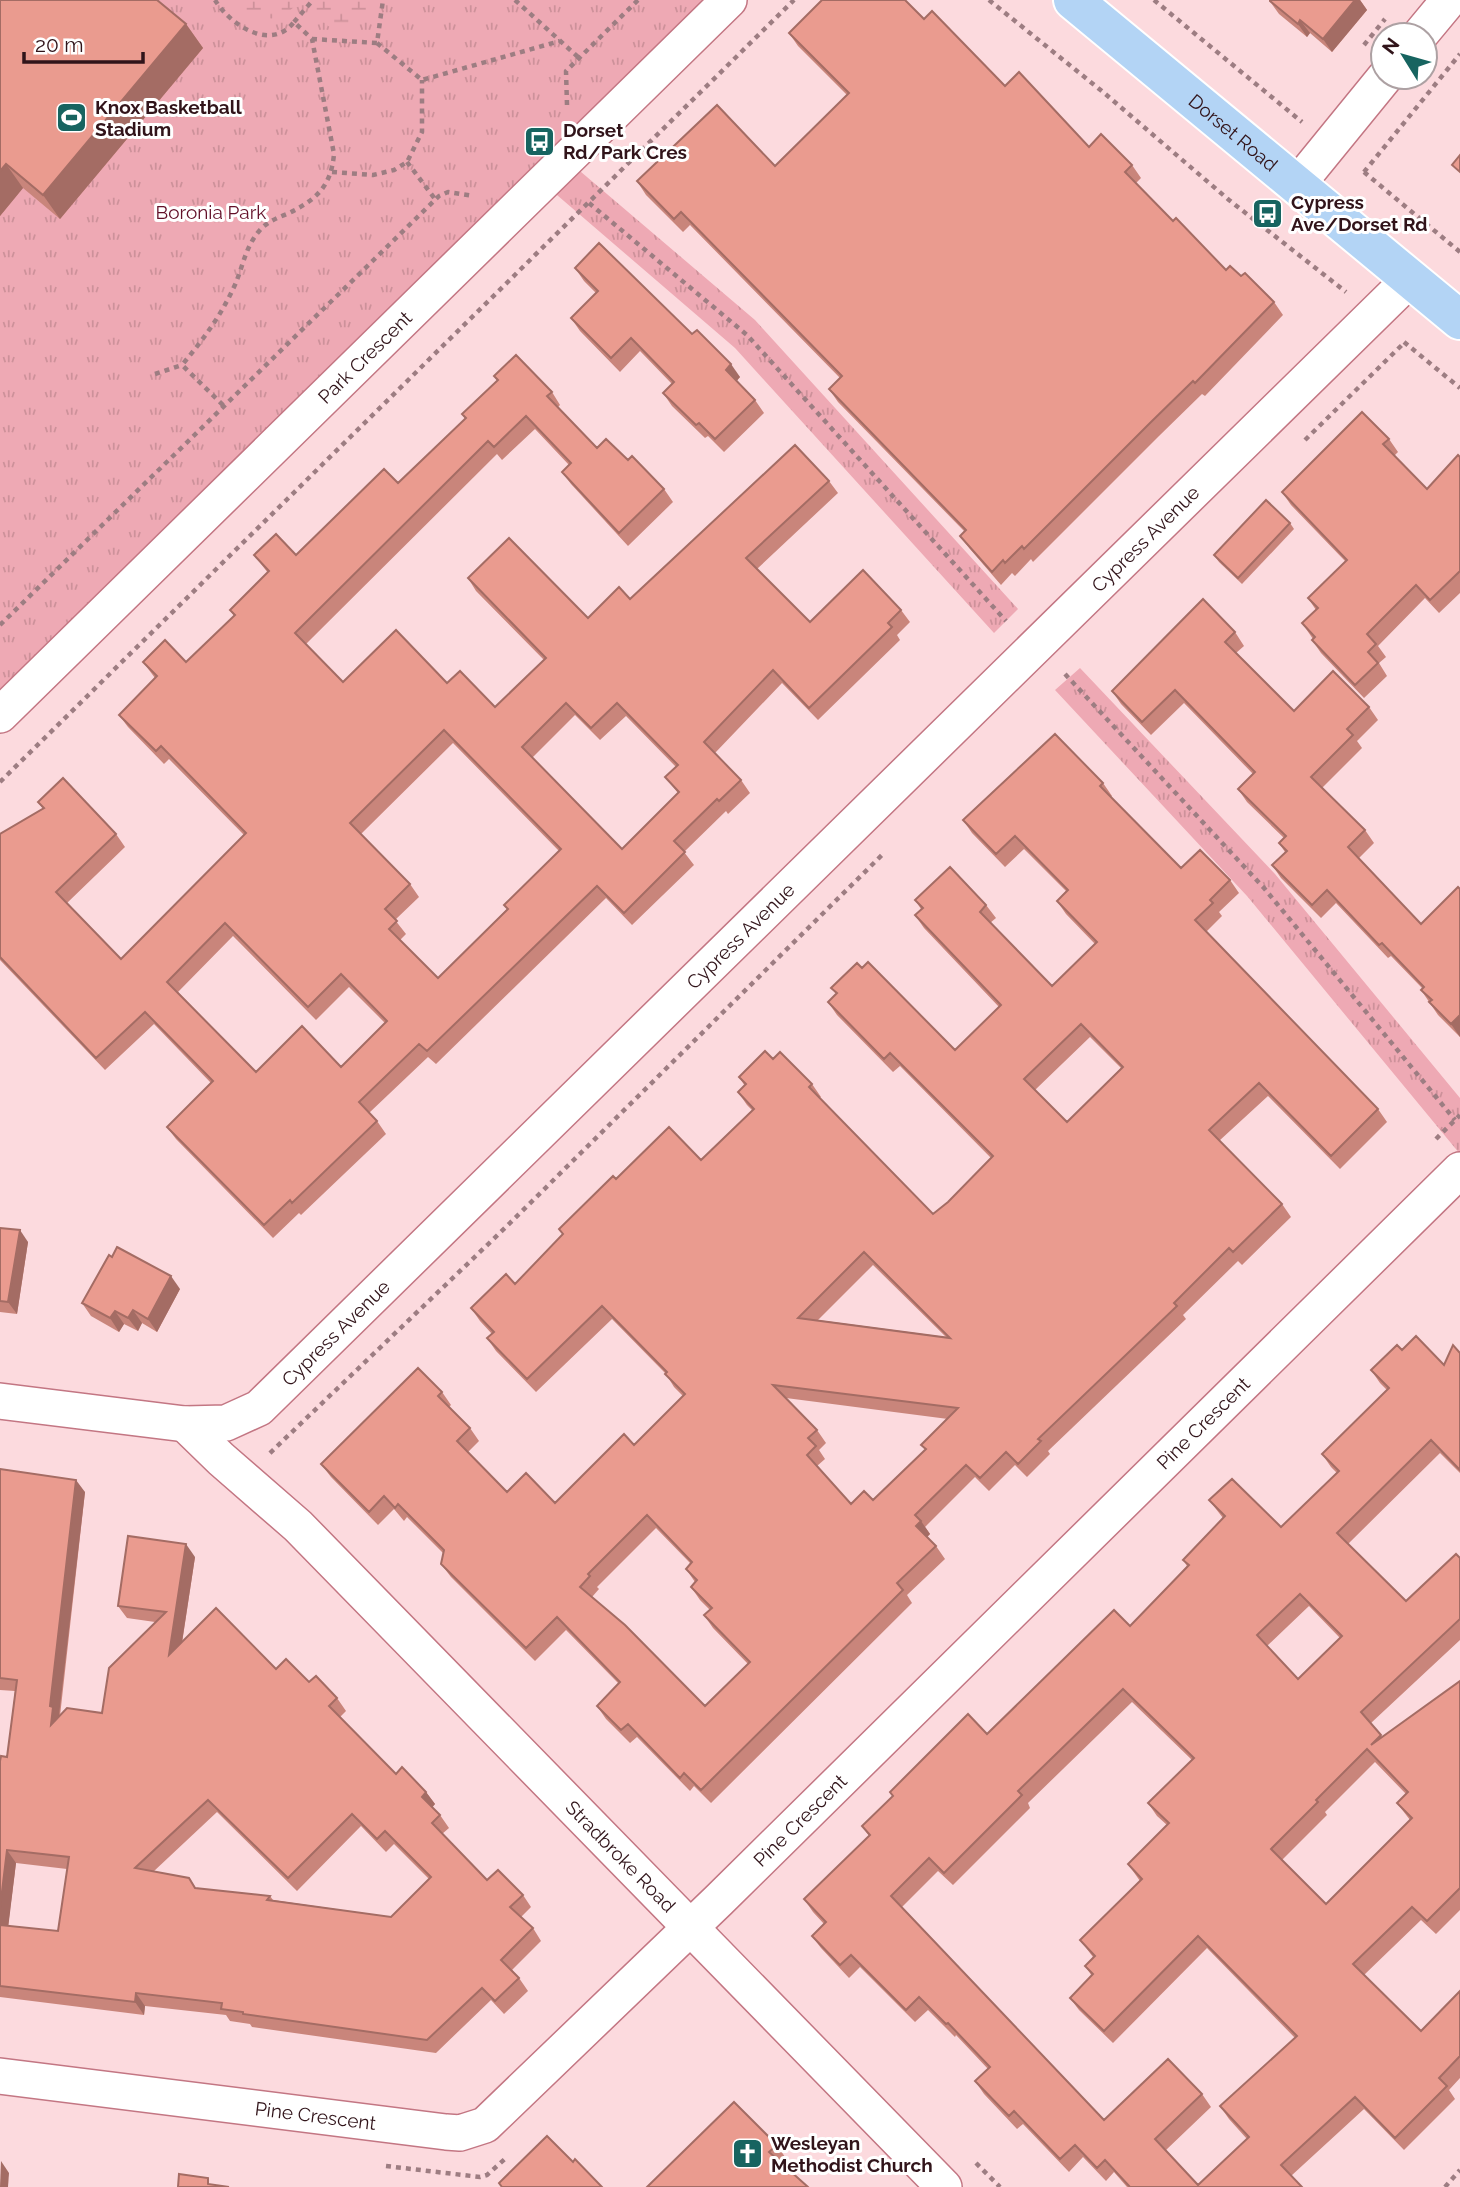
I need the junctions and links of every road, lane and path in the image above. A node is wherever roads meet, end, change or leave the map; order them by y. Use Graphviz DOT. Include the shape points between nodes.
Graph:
graph roads {
  1 [pos="215,0"];
  2 [pos="313,0"];
  3 [pos="383,0"];
  4 [pos="515,0"];
  5 [pos="638,0"];
  6 [pos="729,0"];
  7 [pos="794,0"];
  8 [pos="989,0"];
  9 [pos="1073,0"];
  10 [pos="1154,0"];
  11 [pos="1449,0"];
  12 [pos="1432,21"];
  13 [pos="294,22"];
  14 [pos="312,39"];
  15 [pos="560,41"];
  16 [pos="376,43"];
  17 [pos="1460,54"];
  18 [pos="579,57"];
  19 [pos="422,80"];
  20 [pos="1374,91"];
  21 [pos="564,112"];
  22 [pos="1301,121"];
  23 [pos="407,162"];
  24 [pos="332,172"];
  25 [pos="1297,185"];
  26 [pos="480,195"];
  27 [pos="435,199"];
  28 [pos="589,203"];
  29 [pos="1460,252"];
  30 [pos="1410,279"];
  31 [pos="1341,289"];
  32 [pos="1460,320"];
  33 [pos="182,365"];
  34 [pos="155,374"];
  35 [pos="1460,388"];
  36 [pos="224,406"];
  37 [pos="1296,448"];
  38 [pos="1006,621"];
  39 [pos="0,625"];
  40 [pos="1074,665"];
  41 [pos="1065,674"];
  42 [pos="1057,683"];
  43 [pos="0,715"];
  44 [pos="0,782"];
  45 [pos="888,848"];
  46 [pos="1455,1120"];
  47 [pos="1460,1170"];
  48 [pos="0,1401"];
  49 [pos="226,1423"];
  50 [pos="185,1424"];
  51 [pos="274,1451"];
  52 [pos="298,1526"];
  53 [pos="691,1927"];
  54 [pos="0,2076"];
  55 [pos="1460,2170"];
  56 [pos="944,2187"];
  57 [pos="1445,2187"];
  1 -- 13 [label="path" via="235,22 261,35 273,37"];
  2 -- 13 [label="path"];
  3 -- 16 [label="path"];
  4 -- 15 [label="path"];
  5 -- 18 [label="path"];
  6 -- 43 [label="street, Park Crescent"];
  7 -- 28 [label="path"];
  8 -- 31 [label="path"];
  9 -- 25 [label="main road, Dorset Road"];
  10 -- 22 [label="path"];
  11 -- 12 [label="street"];
  13 -- 14 [label="path"];
  14 -- 16 [label="path"];
  14 -- 24 [label="path" via="334,154"];
  15 -- 18 [label="path"];
  15 -- 19 [label="path"];
  16 -- 19 [label="path"];
  17 -- 29 [label="path" via="1364,172"];
  18 -- 21 [label="path" via="566,71"];
  19 -- 23 [label="path" via="422,132"];
  20 -- 25 [label="street"];
  23 -- 24 [label="path" via="373,175"];
  23 -- 27 [label="path"];
  24 -- 33 [label="path" via="313,199 273,220 251,241 235,287"];
  25 -- 30 [label="main road, Dorset Road"];
  26 -- 27 [label="path" via="448,192"];
  27 -- 36 [label="path"];
  28 -- 38 [label="path" via="747,335"];
  28 -- 44 [label="path"];
  30 -- 32 [label="main road, Dorset Road"];
  30 -- 49 [label="street, Cypress Avenue" via="276,1394 260,1408"];
  33 -- 34 [label="path"];
  33 -- 36 [label="path"];
  35 -- 37 [label="path" via="1405,342"];
  36 -- 39 [label="path"];
  40 -- 41 [label="path"];
  41 -- 42 [label="path"];
  41 -- 46 [label="path" via="1264,888"];
  45 -- 51 [label="path"];
  47 -- 53 [label="street, Pine Crescent"];
  48 -- 50 [label="street, Cypress Avenue"];
  49 -- 50 [label="street, Cypress Avenue"];
  49 -- 52 [label="street, Stradbroke Road"];
  50 -- 52 [label="street, Stradbroke Road"];
  52 -- 53 [label="street, Stradbroke Road"];
  53 -- 54 [label="street, Pine Crescent" via="496,2116 460,2133"];
  53 -- 56 [label="street, Stradbroke Road"];
  55 -- 57 [label="path"];
}
